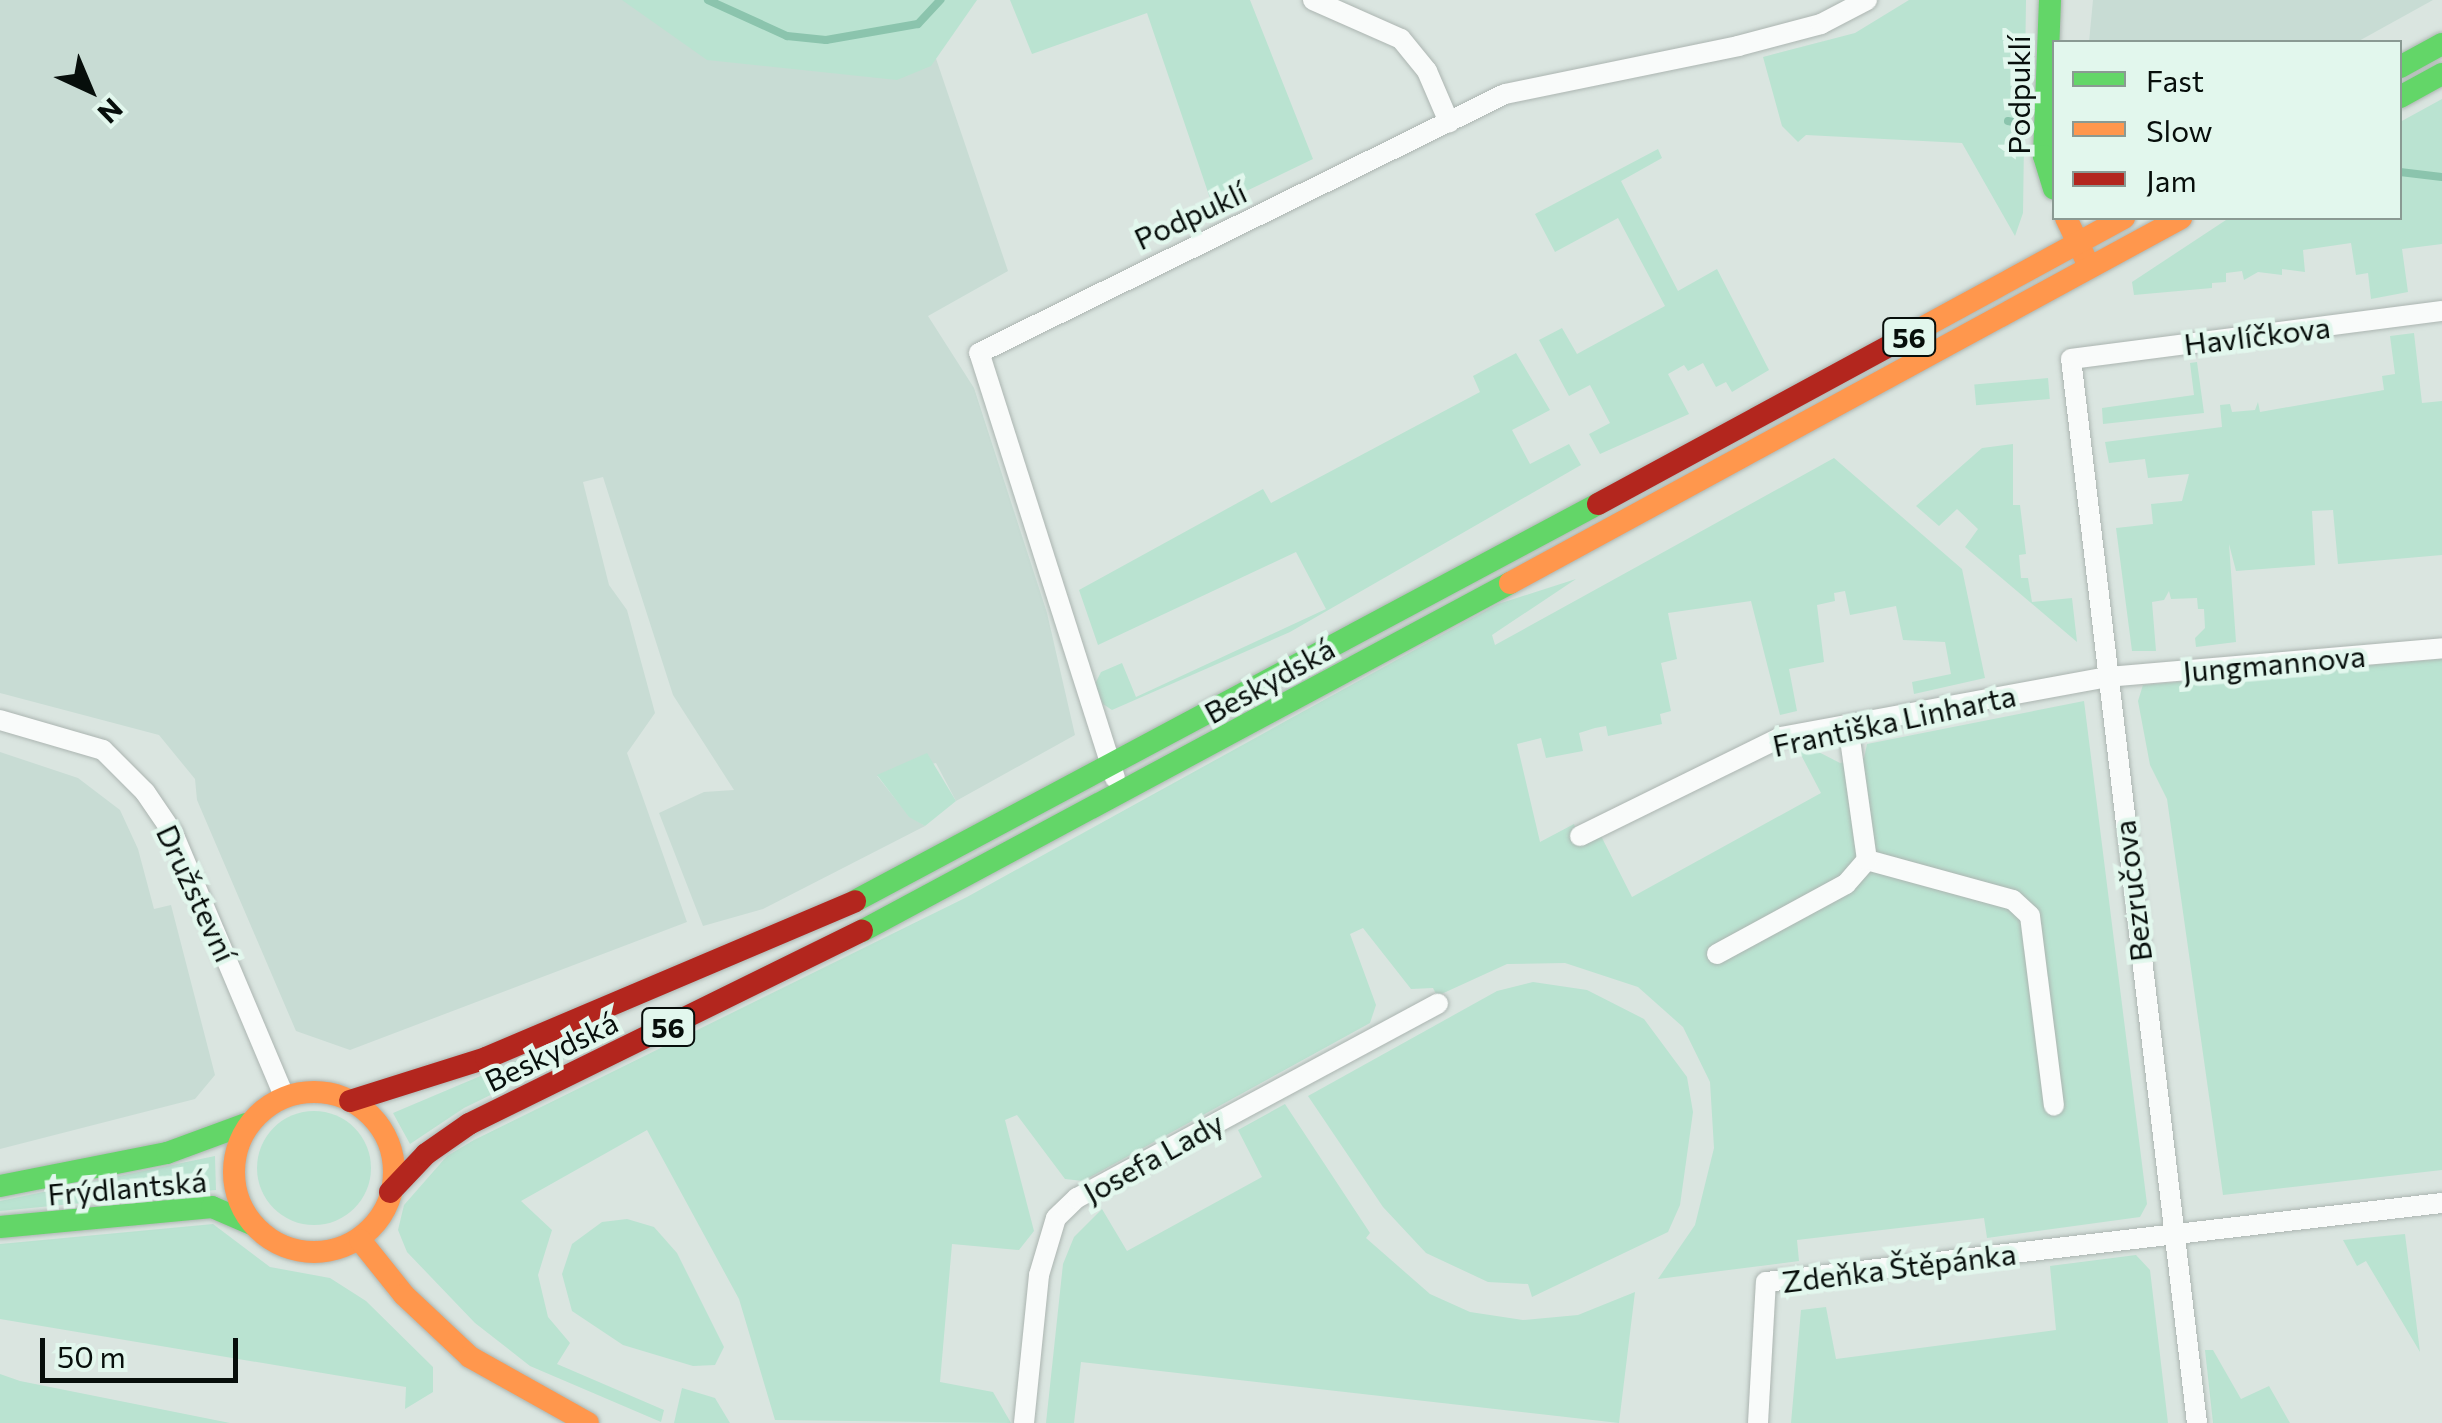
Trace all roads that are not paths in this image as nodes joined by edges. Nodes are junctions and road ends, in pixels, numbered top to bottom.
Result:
1 (1314, 0) edge
2 (1867, 0) edge
3 (2050, 0) edge
4 (2442, 44) edge
5 (2402, 66) edge
6 (2442, 74) edge
7 (2402, 96) edge
8 (1449, 122) junction
9 (2052, 182) edge
10 (2067, 220) edge
11 (2120, 220) edge
12 (2176, 220) edge
13 (2078, 244) junction
14 (2089, 266) junction
15 (2442, 311) edge
16 (2071, 359) joint
17 (2442, 648) edge
18 (2107, 678) junction
19 (0, 720) edge
20 (1848, 725) junction
21 (1112, 771) junction
22 (1124, 794) junction
23 (1580, 836) dead end
24 (1868, 860) junction
25 (1717, 954) dead end
26 (1438, 1004) dead end
27 (284, 1096) junction
28 (350, 1101) junction
29 (2054, 1106) dead end
30 (246, 1124) junction
31 (0, 1186) edge
32 (390, 1192) junction
33 (2442, 1204) edge
34 (254, 1225) junction
35 (0, 1228) edge
36 (2173, 1235) junction
37 (360, 1240) junction
38 (588, 1423) edge
39 (1024, 1423) edge
40 (1758, 1423) edge
41 (2197, 1423) edge

1 - 8 street
2 - 8 street, Podpuklí
3 - 9 main road, Podpuklí
4 - 5 main road
6 - 7 main road
8 - 21 street, Podpuklí
10 - 13 main road
11 - 13 main road, Beskydská / 56
12 - 14 main road, Beskydská / 56
13 - 14 main road
13 - 21 main road, Beskydská / 56
14 - 22 main road, Beskydská / 56
15 - 16 street, Havlíčkova
16 - 18 street, Bezručova
17 - 18 street, Jungmannova
18 - 20 street, Františka Linharta
18 - 36 street, Bezručova
19 - 27 street, Družstevní
20 - 23 street, Františka Linharta
20 - 24 street
21 - 22 street, Podpuklí
21 - 28 main road, Beskydská / 56
22 - 32 main road, Beskydská / 56
24 - 25 street
24 - 29 street
26 - 39 street, Josefa Lady
27 - 28 main road, 56
27 - 30 main road
28 - 32 main road
30 - 31 main road, Frýdlantská
30 - 34 main road
32 - 37 main road, 56
33 - 36 street
34 - 35 main road, Frýdlantská
34 - 37 main road
36 - 40 street, Zdeňka Štěpánka
36 - 41 street, Bezručova
37 - 38 main road

